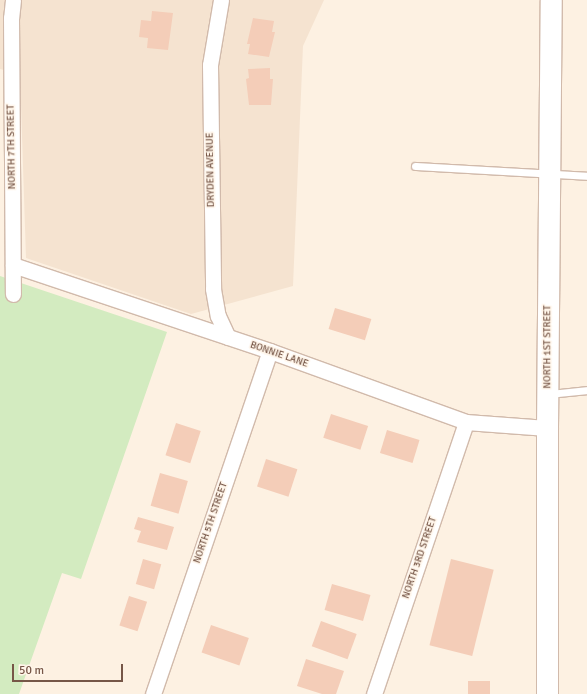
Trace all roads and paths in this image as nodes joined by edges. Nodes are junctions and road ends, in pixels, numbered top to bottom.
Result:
1 (13, 0) edge
2 (221, 0) edge
3 (551, 0) edge
4 (416, 166) dead end
5 (549, 175) junction
6 (587, 176) edge
7 (14, 264) junction
8 (13, 294) dead end
9 (228, 337) junction
10 (270, 351) junction
11 (587, 390) edge
12 (548, 395) junction
13 (466, 422) junction
14 (547, 428) junction
15 (153, 694) edge
16 (374, 694) edge
17 (547, 694) edge

1 - 7 street, NORTH 7TH STREET
2 - 9 street, DRYDEN AVENUE
3 - 5 main road, NORTH 1ST STREET
4 - 5 lane
5 - 6 lane
5 - 12 main road, NORTH 1ST STREET
7 - 8 street, NORTH 7TH STREET
7 - 9 street, BONNIE LANE
9 - 10 street, BONNIE LANE
10 - 13 street, BONNIE LANE
10 - 15 street, NORTH 5TH STREET
11 - 12 lane
12 - 14 main road, NORTH 1ST STREET
13 - 14 street, BONNIE LANE
13 - 16 street, NORTH 3RD STREET
14 - 17 main road, NORTH 1ST STREET

